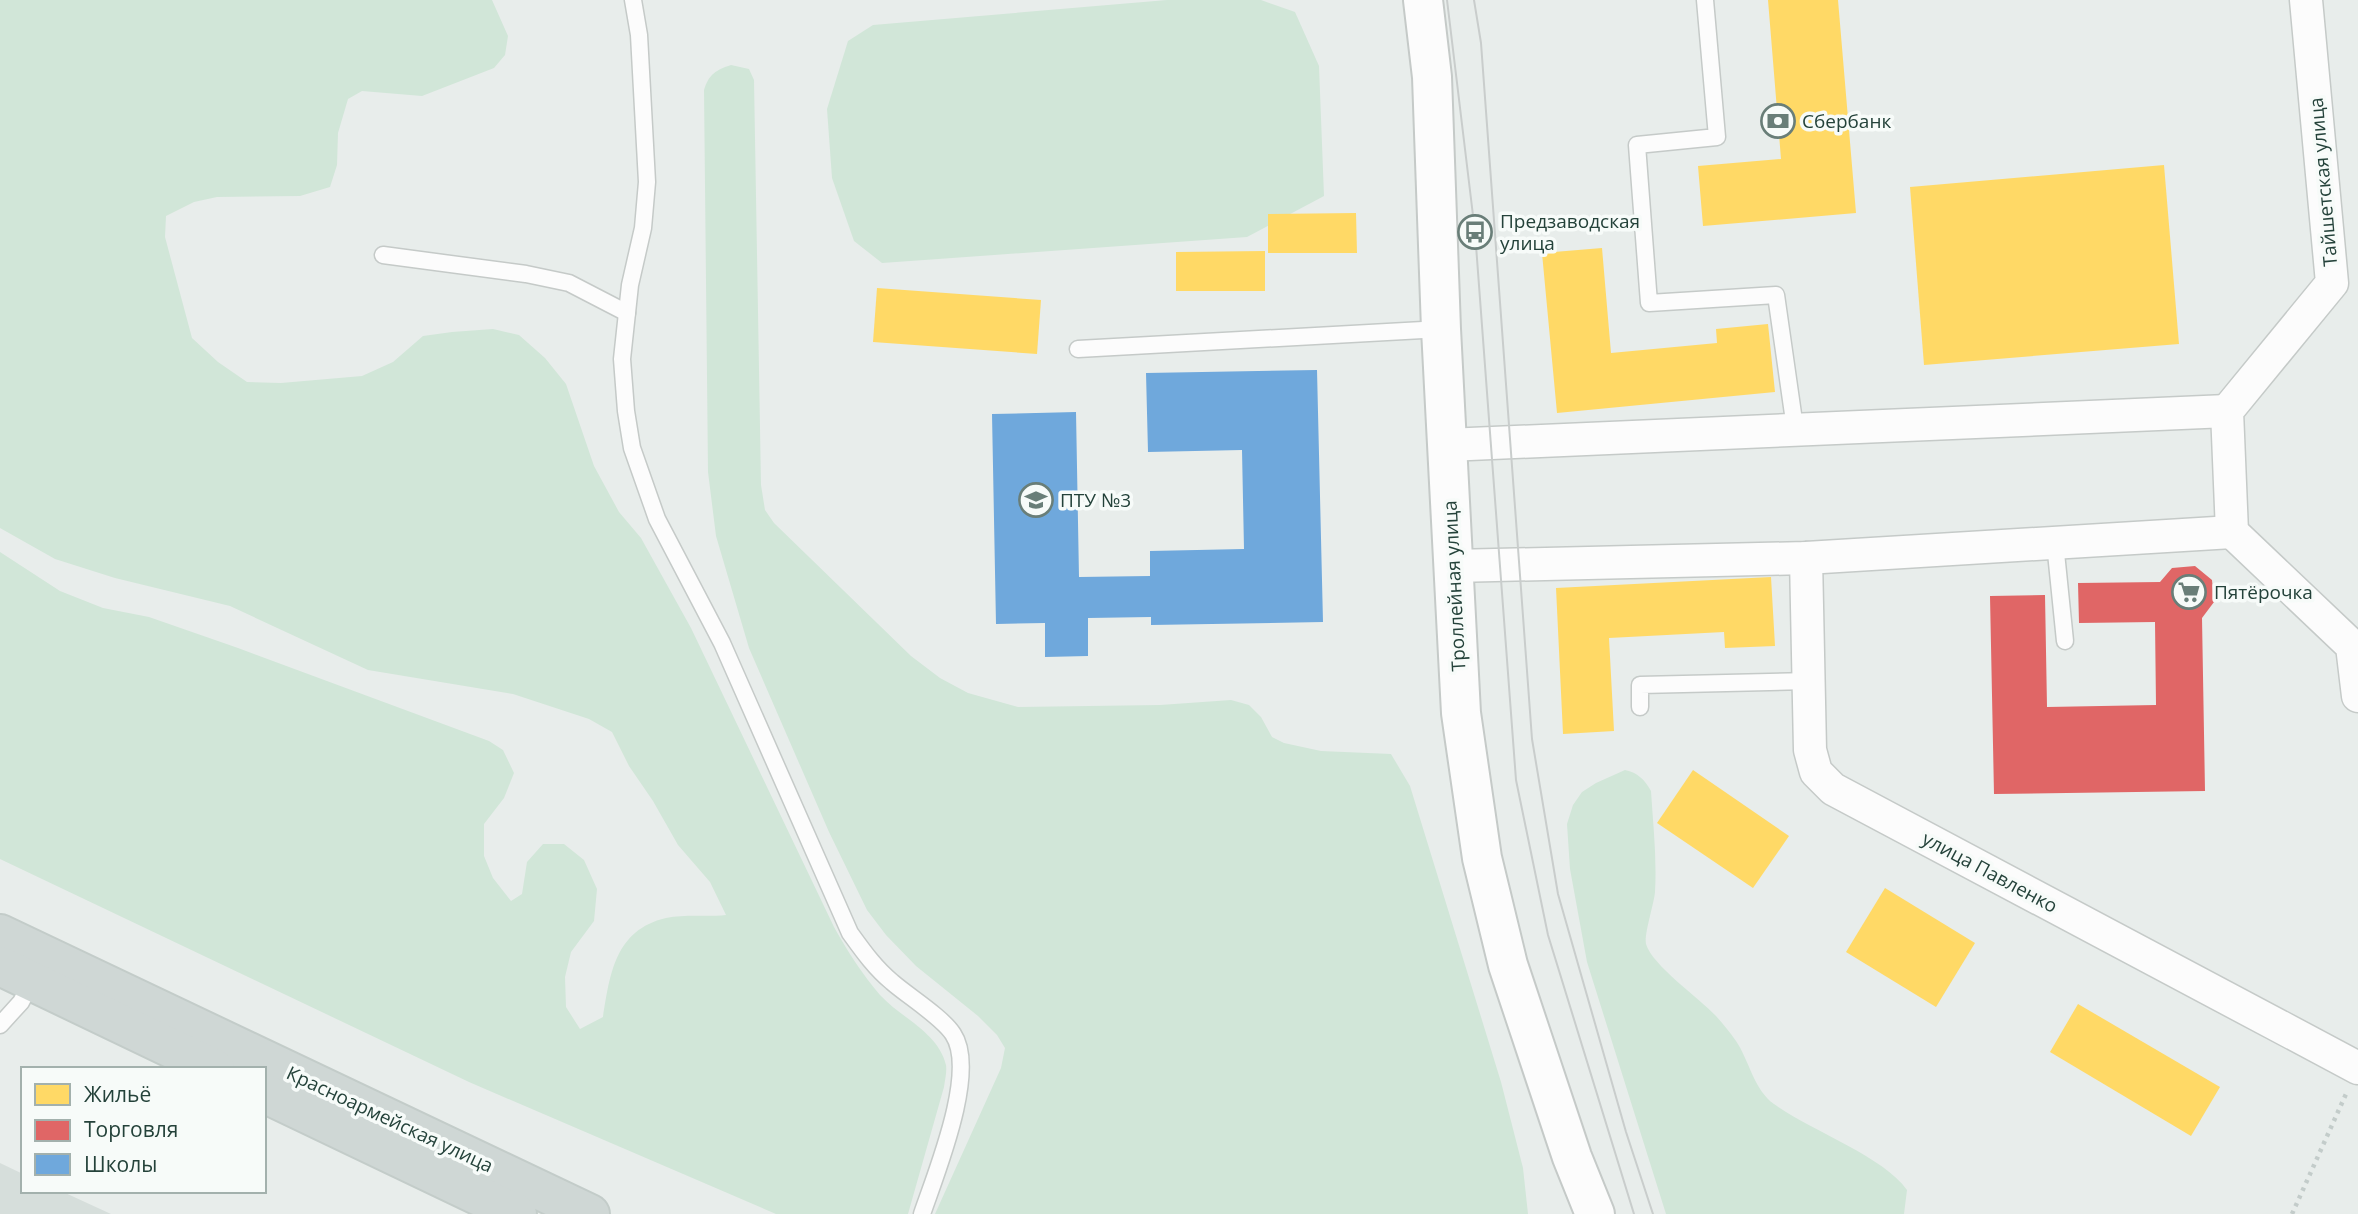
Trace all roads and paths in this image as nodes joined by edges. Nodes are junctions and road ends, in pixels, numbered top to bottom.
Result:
1 (633, 0) edge
2 (1423, 0) edge
3 (1705, 0) edge
4 (2306, 0) edge
5 (383, 255) dead end
6 (2345, 280) edge
7 (627, 313) junction
8 (1441, 329) junction
9 (1078, 349) dead end
10 (2227, 411) junction
11 (1795, 428) junction
12 (1447, 445) junction
13 (2232, 533) junction
14 (2055, 543) junction
15 (1806, 558) junction
16 (1453, 566) junction
17 (2066, 642) dead end
18 (2355, 647) edge
19 (1809, 681) junction
20 (2358, 696) edge
21 (1640, 707) dead end
22 (0, 933) edge
23 (25, 967) edge
24 (0, 1025) edge
25 (211, 1067) edge
26 (254, 1067) edge
27 (2358, 1068) edge
28 (266, 1072) edge
29 (266, 1094) edge
30 (1572, 1157) junction
31 (517, 1214) edge
32 (590, 1214) edge
33 (922, 1214) edge
34 (1567, 1214) edge
35 (1595, 1214) edge
36 (2292, 1214) edge

1 - 7 lane
2 - 8 street, Троллейная улица
3 - 11 lane
4 - 6 street, Тайшетская улица
5 - 7 lane
6 - 10 street, Тайшетская улица
7 - 33 lane
8 - 9 lane
8 - 12 street, Троллейная улица
10 - 11 street
10 - 13 street
11 - 12 street
12 - 16 street, Троллейная улица
13 - 14 street
13 - 18 street
14 - 15 street
14 - 17 lane
15 - 16 street
15 - 19 street, улица Павленко
16 - 30 street, Троллейная улица
18 - 20 street
19 - 21 lane
19 - 27 street, улица Павленко
22 - 23 main road, Красноармейская улица
23 - 24 lane
23 - 25 main road, Красноармейская улица
23 - 26 main road, Красноармейская улица
27 - 36 path
28 - 32 main road, Красноармейская улица
29 - 31 main road, Красноармейская улица
30 - 34 street
30 - 35 street, Троллейная улица

